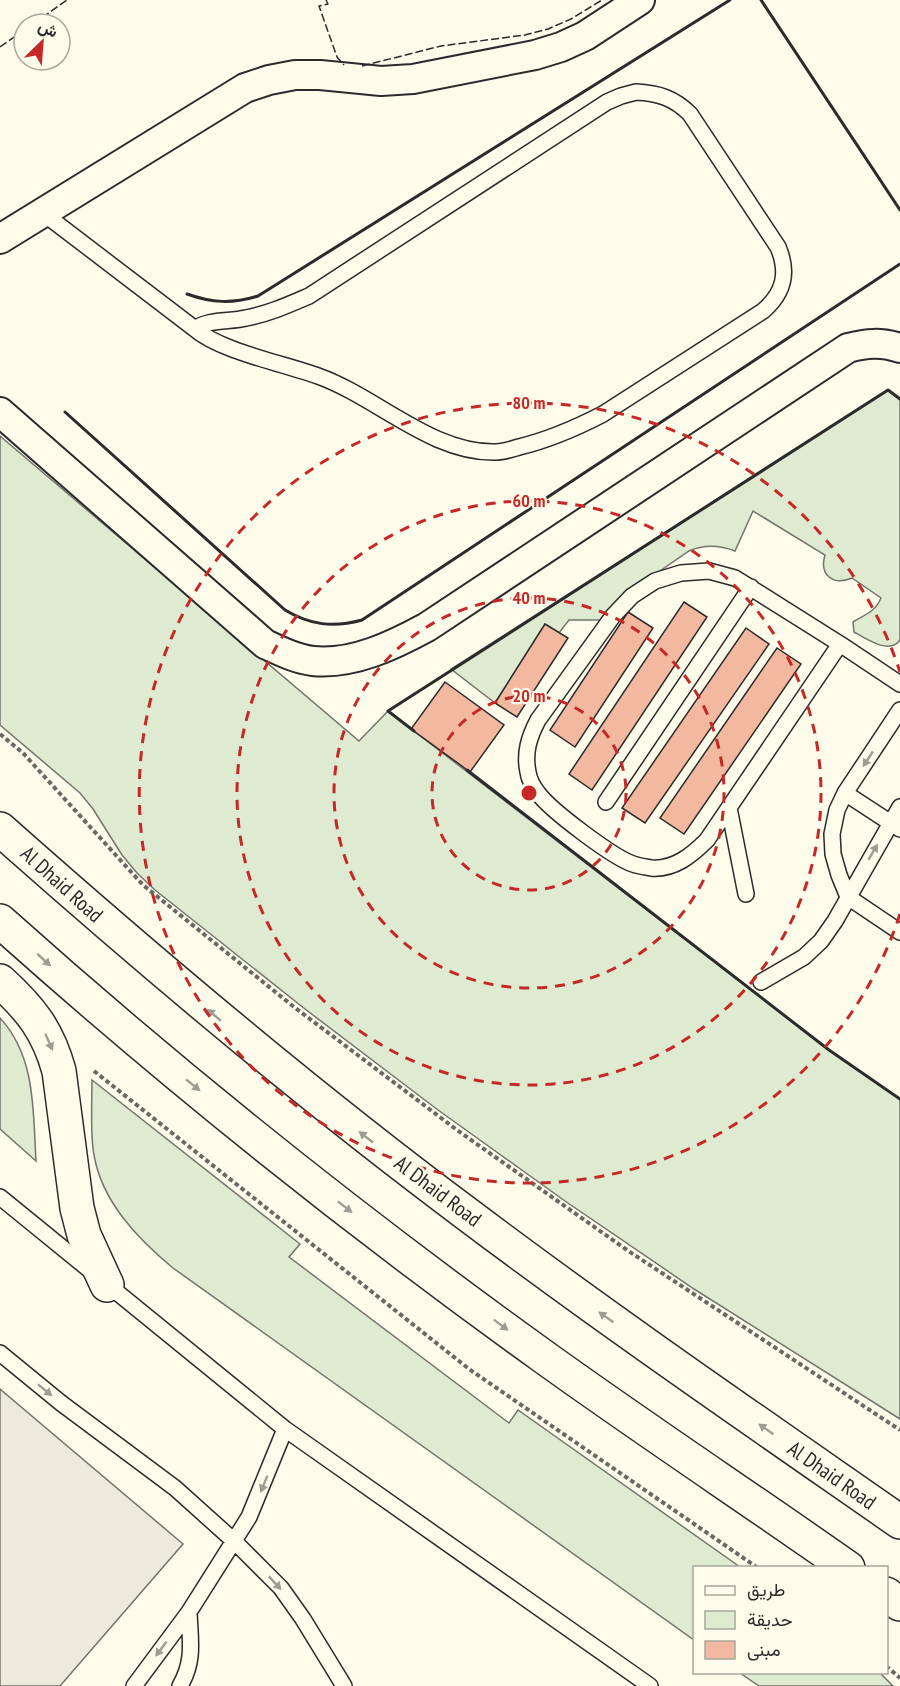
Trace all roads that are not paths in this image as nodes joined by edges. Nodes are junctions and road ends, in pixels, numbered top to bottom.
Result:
1 (640, 0) edge
2 (43, 213) junction
3 (0, 239) edge
4 (195, 329) junction
5 (900, 348) edge
6 (0, 412) edge
7 (751, 587) junction
8 (840, 644) junction
9 (900, 684) edge
10 (900, 710) edge
11 (845, 793) junction
12 (606, 802) dead end
13 (900, 807) edge
14 (729, 808) junction
15 (895, 826) edge
16 (0, 829) edge
17 (746, 894) dead end
18 (848, 897) junction
19 (0, 921) edge
20 (900, 932) edge
21 (0, 981) edge
22 (761, 982) dead end
23 (0, 1197) edge
24 (107, 1285) junction
25 (0, 1353) edge
26 (285, 1430) junction
27 (900, 1522) edge
28 (234, 1541) junction
29 (845, 1566) edge
30 (189, 1612) junction
31 (134, 1686) edge
32 (180, 1686) edge
33 (344, 1686) edge
34 (650, 1686) edge

1 - 2 street
2 - 3 street
2 - 4 lane
4 - 4 lane
5 - 6 street
7 - 8 lane
7 - 12 lane
7 - 14 lane
8 - 9 lane
8 - 14 lane
10 -> 11 lane
11 - 15 lane
11 - 18 lane
13 - 15 lane
14 - 17 lane
18 -> 15 lane
27 -> 16 highway, Al Dhaid Road
18 - 20 lane
18 - 22 lane
19 -> 29 highway
21 -> 24 highway
23 - 24 lane
24 - 26 lane
25 -> 28 lane
26 -> 28 lane
26 - 34 lane
28 - 30 lane
28 -> 33 lane
30 -> 31 lane
30 - 32 lane

